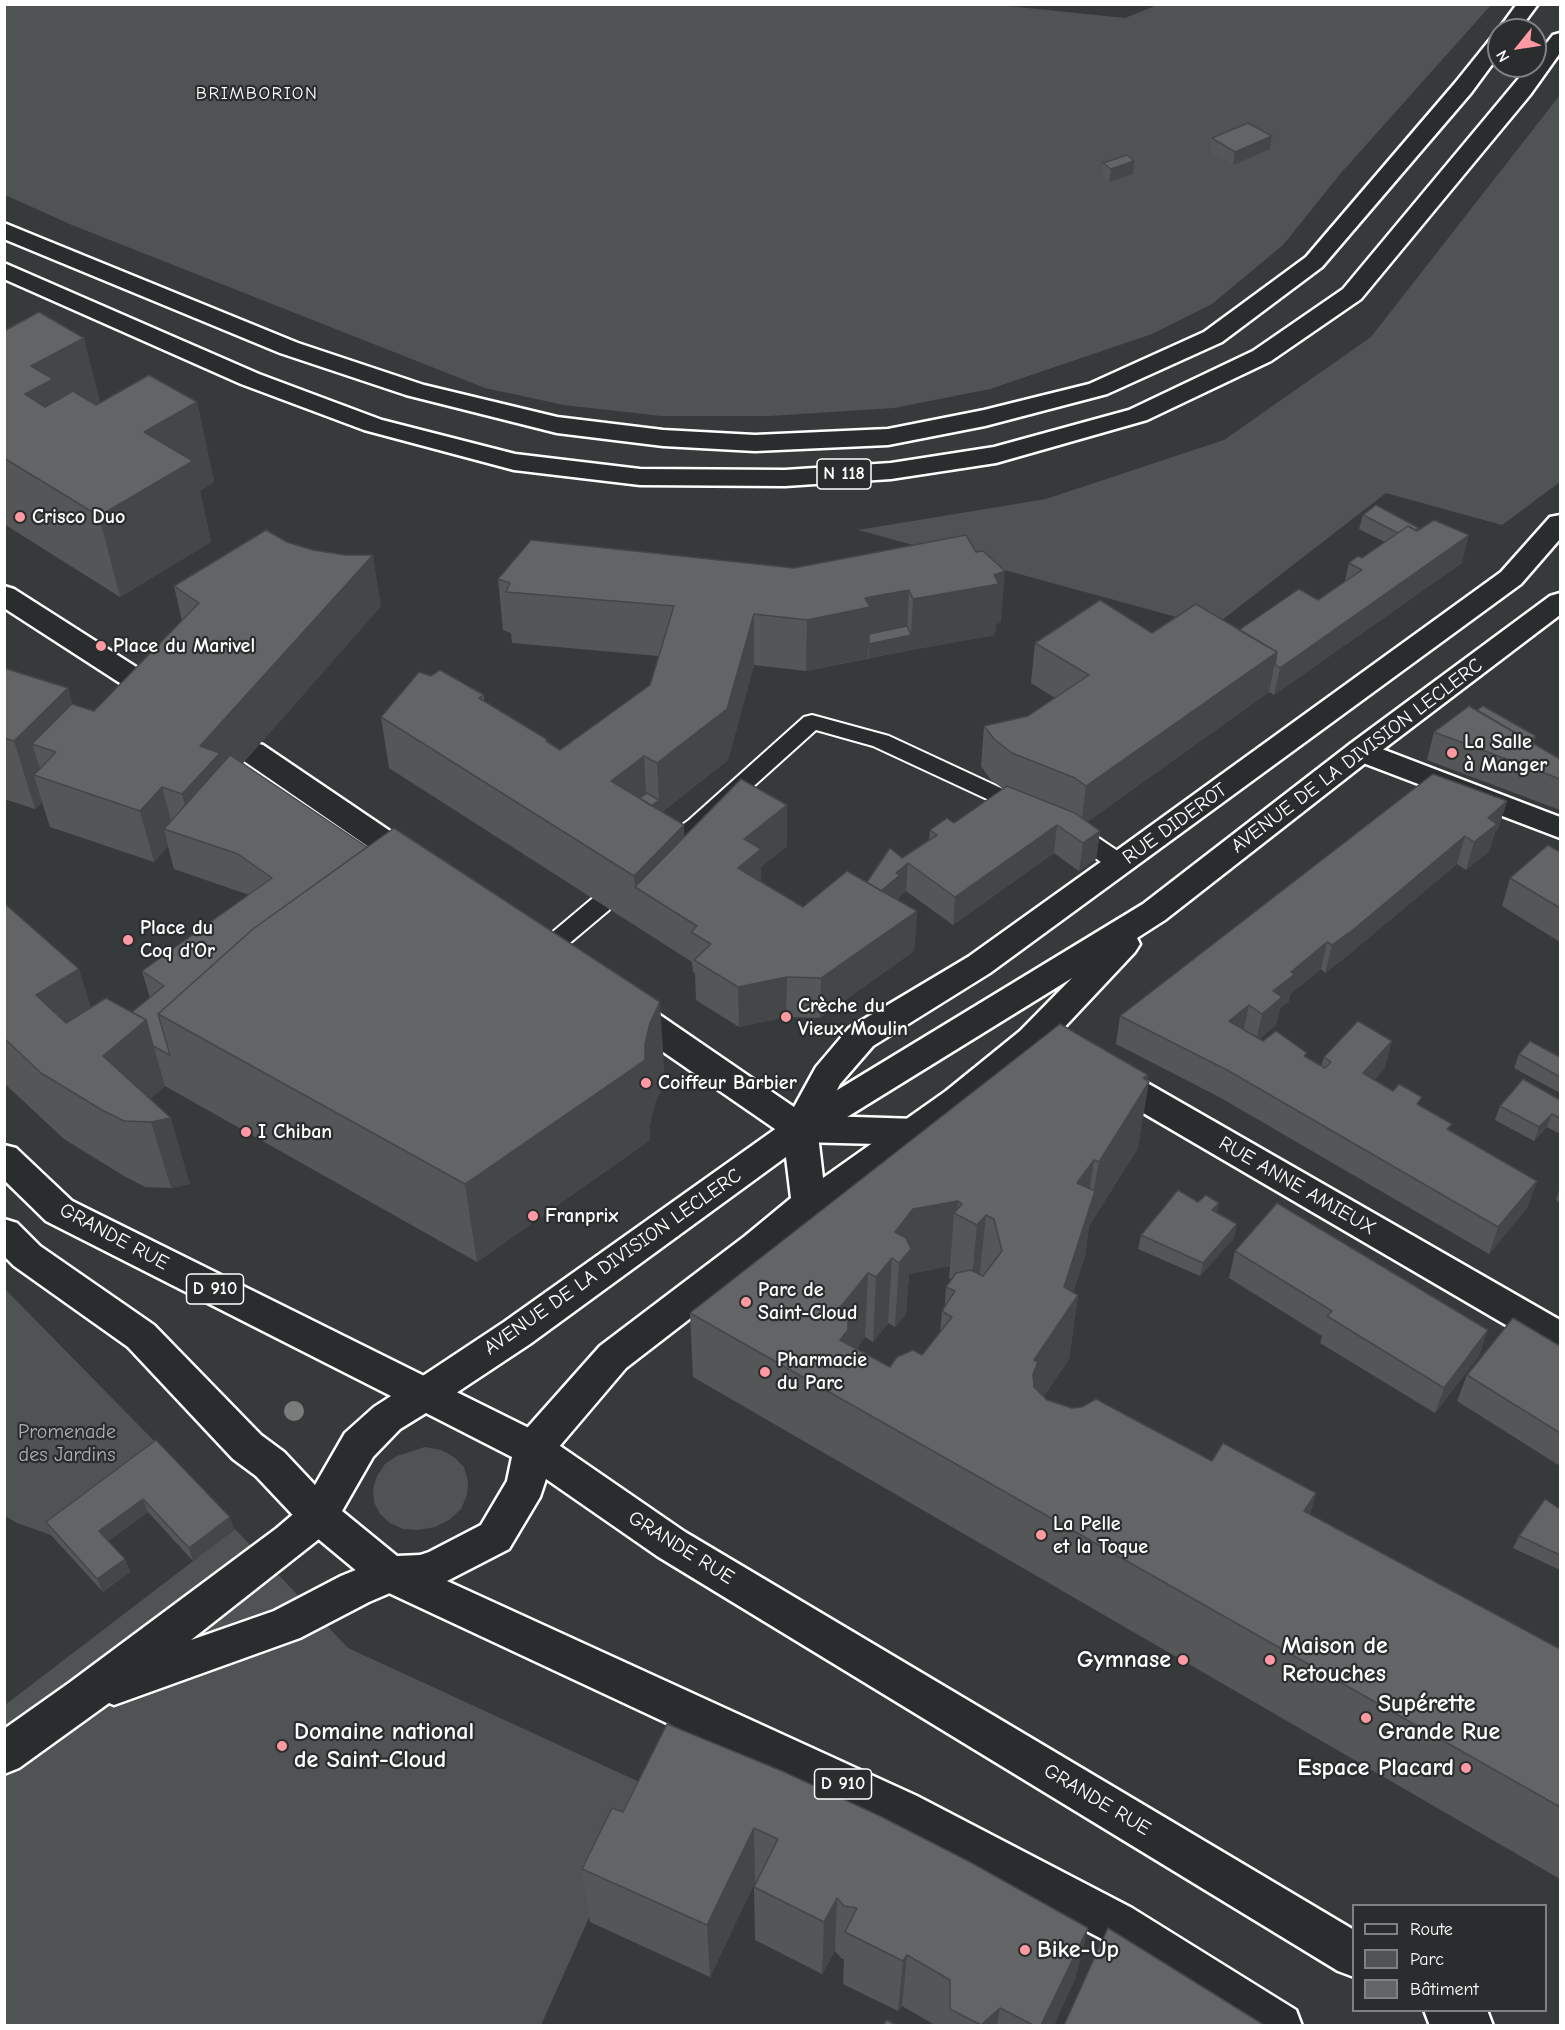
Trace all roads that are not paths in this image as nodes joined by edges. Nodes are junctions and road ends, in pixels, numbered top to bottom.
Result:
1 (1528, 4) edge
2 (1517, 18) edge
3 (1560, 39) edge
4 (1487, 56) edge
5 (4, 230) edge
6 (4, 270) edge
7 (1560, 523) edge
8 (4, 595) edge
9 (1560, 602) edge
10 (168, 700) edge
11 (1361, 751) junction
12 (252, 752) dead end
13 (1560, 828) edge
14 (654, 857) edge
15 (1120, 864) junction
16 (435, 878) edge
17 (601, 904) dead end
18 (1154, 912) junction
19 (534, 945) joint
20 (572, 972) edge
21 (600, 991) edge
22 (1032, 1040) junction
23 (800, 1129) junction
24 (917, 1132) junction
25 (4, 1158) edge
26 (809, 1203) junction
27 (4, 1233) edge
28 (1560, 1338) edge
29 (425, 1394) junction
30 (533, 1449) junction
31 (319, 1516) junction
32 (390, 1574) junction
33 (84, 1697) junction
34 (4, 1754) edge
35 (1352, 1954) edge
36 (1449, 2012) edge
37 (1280, 2025) edge
38 (1470, 2025) edge

1 - 2 main road
3 - 6 main road, N 118
4 - 5 main road, N 118
7 - 15 main road, RUE DIDEROT
8 - 10 main road
9 - 11 main road, AVENUE DE LA DIVISION LECLERC
11 - 13 main road
11 - 18 main road, AVENUE DE LA DIVISION LECLERC
12 - 16 main road
14 - 15 lane
15 - 23 main road, RUE DIDEROT
17 - 19 lane
18 - 22 main road, AVENUE DE LA DIVISION LECLERC
18 - 23 main road, AVENUE DE LA DIVISION LECLERC
19 - 20 main road
21 - 23 main road
22 - 24 main road, AVENUE DE LA DIVISION LECLERC
22 - 28 main road, RUE ANNE AMIEUX
23 - 24 main road
23 - 26 main road
23 - 29 main road, AVENUE DE LA DIVISION LECLERC
24 - 26 main road, AVENUE DE LA DIVISION LECLERC
25 - 29 main road, GRANDE RUE / D 910
26 - 30 main road, AVENUE DE LA DIVISION LECLERC
27 - 31 main road, D 910
29 - 30 main road, GRANDE RUE / D 910
29 - 31 main road
30 - 32 main road
30 - 35 main road, GRANDE RUE / D 910
31 - 32 main road, D 910
31 - 33 main road
32 - 33 main road
32 - 37 main road, D 910
33 - 34 main road
36 - 38 main road

